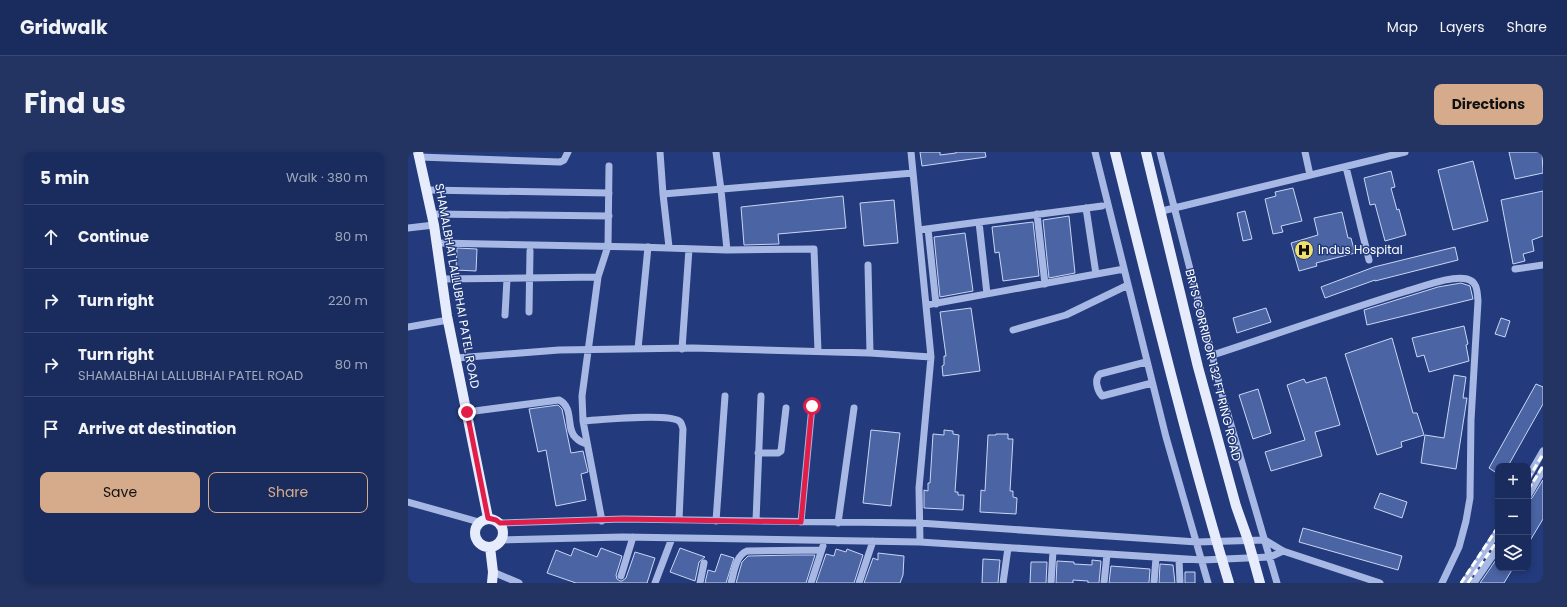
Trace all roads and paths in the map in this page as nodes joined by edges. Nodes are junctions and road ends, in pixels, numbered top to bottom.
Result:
1 (568, 152) edge
2 (660, 152) edge
3 (716, 152) edge
4 (911, 152) edge
5 (1095, 152) edge
6 (1115, 152) edge
7 (1146, 152) edge
8 (1160, 152) edge
9 (1305, 152) edge
10 (1372, 152) edge
11 (1405, 152) edge
12 (419, 155) edge
13 (1373, 160) junction
14 (609, 166) dead end
15 (1346, 166) junction
16 (913, 173) junction
17 (1310, 175) junction
18 (426, 190) junction
19 (722, 190) junction
20 (609, 193) junction
21 (662, 194) junction
22 (1102, 206) dead end
23 (1086, 208) junction
24 (1175, 208) junction
25 (1162, 211) junction
26 (432, 214) junction
27 (1037, 214) junction
28 (609, 216) junction
29 (979, 222) junction
30 (434, 225) junction
31 (408, 228) edge
32 (928, 229) junction
33 (919, 230) junction
34 (437, 243) junction
35 (608, 246) junction
36 (648, 247) junction
37 (669, 248) junction
38 (689, 249) junction
39 (727, 250) junction
40 (530, 251) dead end
41 (1369, 260) dead end
42 (868, 265) dead end
43 (1543, 265) edge
44 (1124, 269) junction
45 (1515, 269) dead end
46 (1096, 274) junction
47 (598, 277) junction
48 (442, 279) junction
49 (507, 279) junction
50 (529, 279) junction
51 (1045, 284) junction
52 (1128, 285) junction
53 (987, 294) junction
54 (936, 304) junction
55 (926, 305) junction
56 (529, 312) dead end
57 (506, 315) dead end
58 (448, 320) junction
59 (408, 327) edge
60 (1013, 330) dead end
61 (638, 349) junction
62 (682, 349) junction
63 (588, 350) junction
64 (818, 352) junction
65 (870, 353) junction
66 (1212, 355) junction
67 (931, 357) junction
68 (456, 358) junction
69 (1146, 362) junction
70 (1152, 383) junction
71 (724, 396) dead end
72 (761, 396) dead end
73 (812, 406) dead end
74 (786, 408) dead end
75 (854, 408) dead end
76 (467, 412) junction
77 (583, 421) junction
78 (587, 444) junction
79 (1543, 451) edge
80 (758, 453) junction
81 (1543, 470) edge
82 (1531, 472) edge
83 (1531, 491) edge
84 (408, 502) edge
85 (484, 520) junction
86 (679, 520) junction
87 (602, 521) junction
88 (716, 521) junction
89 (756, 521) junction
90 (801, 522) junction
91 (500, 523) junction
92 (838, 523) junction
93 (920, 523) junction
94 (1495, 535) edge
95 (633, 537) junction
96 (672, 538) junction
97 (501, 540) junction
98 (825, 540) junction
99 (1248, 540) junction
100 (1265, 540) junction
101 (872, 541) junction
102 (920, 542) junction
103 (1197, 542) junction
104 (1216, 542) junction
105 (490, 547) junction
106 (1008, 548) junction
107 (822, 550) junction
108 (1053, 550) junction
109 (1283, 551) junction
110 (1495, 552) edge
111 (1107, 554) junction
112 (1156, 558) junction
113 (1270, 558) junction
114 (1179, 559) junction
115 (1253, 559) junction
116 (1202, 560) junction
117 (1222, 560) junction
118 (704, 562) dead end
119 (493, 572) junction
120 (621, 576) dead end
121 (492, 583) edge
122 (519, 583) edge
123 (655, 583) edge
124 (700, 583) edge
125 (731, 583) edge
126 (811, 583) edge
127 (859, 583) edge
128 (1003, 583) edge
129 (1051, 583) edge
130 (1104, 583) edge
131 (1154, 583) edge
132 (1180, 583) edge
133 (1208, 583) edge
134 (1229, 583) edge
135 (1260, 583) edge
136 (1277, 583) edge
137 (1380, 583) edge
138 (1442, 583) edge
139 (1464, 583) edge
140 (1474, 583) edge

1 - 12 street
2 - 21 street
3 - 19 street
4 - 16 street
5 - 44 street
6 - 104 main road
7 - 25 main road, BRTS CORRIDOR 132 FT RING ROAD
8 - 24 street
9 - 17 street
10 - 13 street
11 - 13 street
12 - 18 main road, SHAMALBHAI LALLUBHAI PATEL ROAD
13 - 15 street
14 - 20 street
15 - 17 street
15 - 41 street
16 - 19 street
16 - 33 street
17 - 24 street
18 - 20 street
18 - 26 main road, SHAMALBHAI LALLUBHAI PATEL ROAD
19 - 21 street
19 - 39 street
20 - 28 street
21 - 37 street
22 - 23 street
23 - 27 street
23 - 46 street
24 - 25 street
24 - 66 street
25 - 99 main road, BRTS CORRIDOR 132 FT RING ROAD
26 - 28 street
26 - 30 main road, SHAMALBHAI LALLUBHAI PATEL ROAD
27 - 29 street
27 - 51 street
28 - 35 street
29 - 32 street
29 - 53 street
30 - 31 street
30 - 34 main road, SHAMALBHAI LALLUBHAI PATEL ROAD
32 - 33 street
32 - 54 street
33 - 55 street
34 - 35 street
34 - 48 main road, SHAMALBHAI LALLUBHAI PATEL ROAD
35 - 36 street
35 - 47 street
36 - 37 street
36 - 61 street
37 - 38 street
38 - 39 street
38 - 62 street
39 - 64 street
40 - 50 street
42 - 65 street
43 - 45 street
44 - 46 street
44 - 52 street
46 - 51 street
47 - 50 street
47 - 63 street
48 - 49 street
48 - 58 main road, SHAMALBHAI LALLUBHAI PATEL ROAD
49 - 50 street
49 - 57 street
50 - 56 street
51 - 53 street
52 - 60 street
52 - 69 street
53 - 54 street
54 - 55 street
55 - 67 street
58 - 59 street
58 - 68 main road, SHAMALBHAI LALLUBHAI PATEL ROAD
61 - 62 street
61 - 63 street
62 - 64 street
63 - 68 street
63 - 77 street
64 - 65 street
65 - 67 street
66 - 100 street
66 - 138 street
67 - 93 street
68 - 76 main road, SHAMALBHAI LALLUBHAI PATEL ROAD
69 - 70 street
69 - 70 street
70 - 103 street
71 - 88 street
72 - 80 street
73 - 90 street
74 - 80 street
75 - 92 street
76 - 78 street
76 - 85 main road, SHAMALBHAI LALLUBHAI PATEL ROAD
77 - 78 street
77 - 86 street
78 - 87 street
79 - 82 street
80 - 89 street
81 - 83 street
84 - 85 street
85 - 91 main road
85 - 105 main road
86 - 87 street
86 - 88 street
87 - 91 street
88 - 89 street
89 - 90 street
90 - 92 street
91 - 97 main road
92 - 93 street
93 - 102 street
93 - 103 street
94 - 139 street
95 - 96 street
95 - 97 street
95 - 120 street
96 - 98 street
96 - 123 street
97 - 105 main road
98 - 101 street
98 - 107 street
99 - 100 street
99 - 104 street
99 - 115 main road, BRTS CORRIDOR 132 FT RING ROAD
100 - 109 street
100 - 113 street
101 - 102 street
101 - 127 street
102 - 106 street
103 - 104 street
103 - 116 street
104 - 117 main road
105 - 119 main road
106 - 108 street
106 - 128 street
107 - 125 street
107 - 126 street
108 - 111 street
108 - 129 street
109 - 113 street
109 - 137 street
110 - 140 street
111 - 112 street
111 - 130 street
112 - 114 street
112 - 131 street
113 - 115 street
113 - 136 street
114 - 116 street
114 - 132 street
115 - 117 street
115 - 135 main road, BRTS CORRIDOR 132 FT RING ROAD
116 - 117 street
116 - 133 street
117 - 134 main road
118 - 124 street
119 - 121 main road
119 - 122 street

